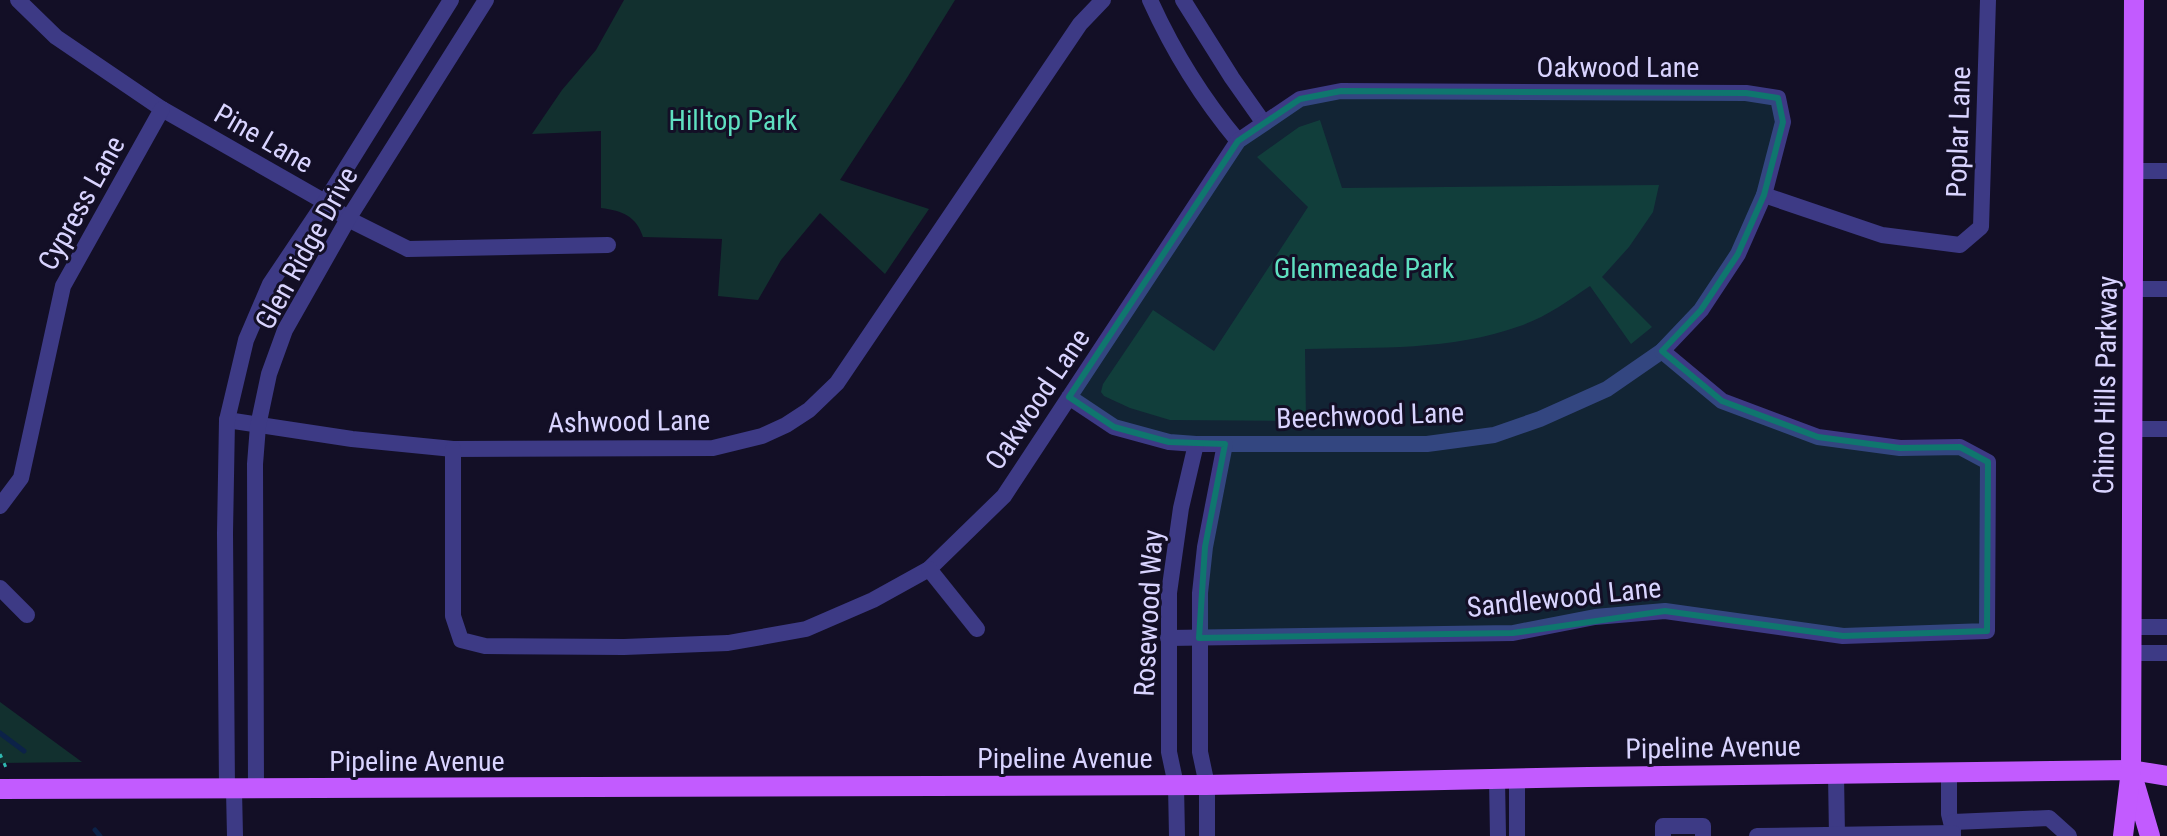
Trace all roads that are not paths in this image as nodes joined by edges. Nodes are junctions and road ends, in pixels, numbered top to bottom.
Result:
1 (18, 0) edge
2 (451, 0) edge
3 (486, 0) edge
4 (1103, 0) edge
5 (1150, 0) edge
6 (1183, 0) edge
7 (1988, 0) edge
8 (2134, 0) edge
9 (1778, 98) joint
10 (162, 109) junction
11 (1263, 122) junction
12 (1238, 141) junction
13 (2135, 171) junction
14 (2167, 171) edge
15 (1764, 195) junction
16 (325, 202) junction
17 (348, 219) junction
18 (608, 245) dead end
19 (2134, 289) junction
20 (2167, 289) edge
21 (1662, 351) junction
22 (1069, 397) junction
23 (227, 420) junction
24 (258, 426) junction
25 (2132, 429) junction
26 (2167, 429) edge
27 (1196, 444) junction
28 (1225, 444) junction
29 (453, 449) junction
30 (0, 506) edge
31 (929, 569) junction
32 (0, 588) edge
33 (27, 615) dead end
34 (2131, 627) junction
35 (2167, 627) edge
36 (977, 629) dead end
37 (1168, 638) junction
38 (1199, 638) junction
39 (2131, 653) junction
40 (2167, 653) edge
41 (2167, 762) edge
42 (2131, 770) junction
43 (1955, 773) junction
44 (1836, 774) junction
45 (2167, 776) edge
46 (1507, 779) junction
47 (1176, 785) junction
48 (1207, 785) junction
49 (0, 789) edge
50 (230, 790) junction
51 (256, 790) junction
52 (1990, 820) junction
53 (1953, 830) edge
54 (1837, 835) edge
55 (235, 836) edge
56 (1177, 836) edge
57 (1207, 836) edge
58 (1498, 836) edge
59 (1517, 836) edge
60 (1663, 836) edge
61 (1703, 836) edge
62 (1757, 836) edge
63 (1998, 836) edge
64 (2069, 836) edge
65 (2123, 836) edge
66 (2150, 836) edge

1 - 10 street, Pine Lane
2 - 16 street, Glen Ridge Drive
3 - 17 street, Glen Ridge Drive
4 - 29 street, Ashwood Lane
5 - 12 street
6 - 11 street
7 - 15 street, Poplar Lane
8 - 13 main road, Chino Hills Parkway
9 - 11 street, Oakwood Lane
9 - 15 street, Beechwood Lane
10 - 16 street, Pine Lane
10 - 30 street, Cypress Lane
11 - 12 street, Oakwood Lane
12 - 22 street, Oakwood Lane
13 - 14 street
13 - 19 main road, Chino Hills Parkway
15 - 21 street, Beechwood Lane
16 - 17 street, Pine Lane
16 - 23 street, Glen Ridge Drive
17 - 18 street, Pine Lane
17 - 24 street, Glen Ridge Drive
19 - 20 street
19 - 25 main road, Chino Hills Parkway
21 - 28 street, Beechwood Lane
21 - 38 street, Sandlewood Lane
22 - 27 street, Beechwood Lane
22 - 31 street, Oakwood Lane
23 - 24 street, Ashwood Lane
23 - 50 street, Glen Ridge Drive
24 - 29 street, Ashwood Lane
24 - 51 street, Glen Ridge Drive
25 - 26 street
25 - 34 main road, Chino Hills Parkway
27 - 28 street, Beechwood Lane
27 - 37 street, Rosewood Way
28 - 38 street, Rosewood Way
29 - 31 street, Oakwood Lane
31 - 36 street
32 - 33 street
34 - 35 street
34 - 39 main road, Chino Hills Parkway
37 - 38 street, Sandlewood Lane
37 - 47 street, Rosewood Way
38 - 48 street, Rosewood Way
39 - 40 street
39 - 42 main road, Chino Hills Parkway
41 - 42 main road, Pipeline Avenue
42 - 43 main road, Pipeline Avenue
42 - 45 main road, Pipeline Avenue
42 - 65 main road, Chino Hills Parkway
42 - 66 main road, Chino Hills Parkway
43 - 44 main road, Pipeline Avenue
43 - 53 street
44 - 46 main road, Pipeline Avenue
44 - 54 street
46 - 48 main road, Pipeline Avenue
46 - 58 street
46 - 59 street
47 - 48 main road, Pipeline Avenue
47 - 51 main road, Pipeline Avenue
47 - 56 street, Rosewood Way
48 - 57 street, Rosewood Way
49 - 50 main road, Pipeline Avenue
50 - 51 main road, Pipeline Avenue
50 - 55 street, Glen Ridge Drive
52 - 53 street
52 - 63 street
52 - 64 street
53 - 54 street
54 - 62 street
60 - 61 street

